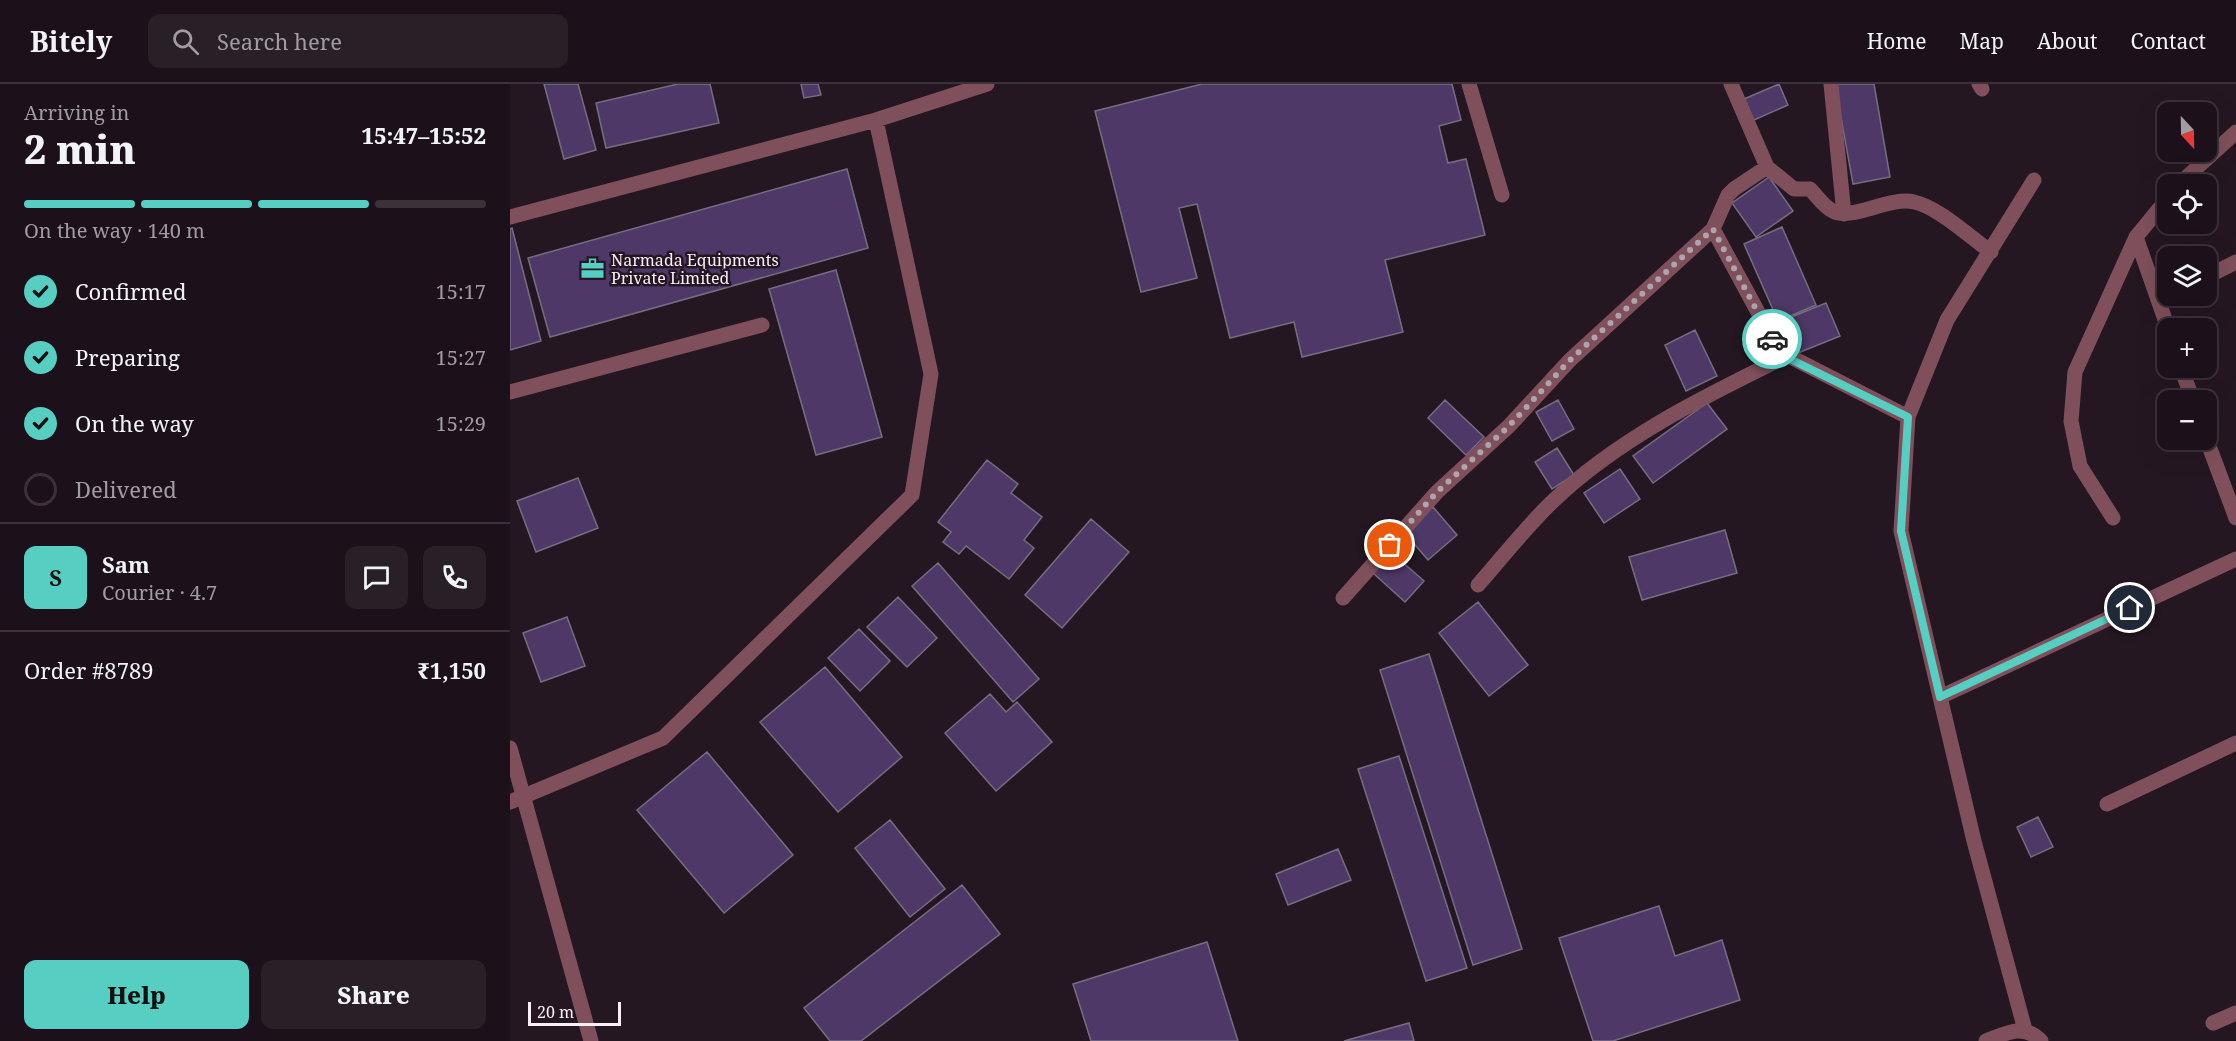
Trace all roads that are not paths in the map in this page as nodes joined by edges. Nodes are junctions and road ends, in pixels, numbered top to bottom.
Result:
1 (987, 84) edge
2 (1469, 84) edge
3 (1731, 84) edge
4 (1831, 84) edge
5 (876, 120) junction
6 (2236, 132) edge
7 (1767, 168) junction
8 (2189, 174) edge
9 (2034, 180) dead end
10 (1502, 195) dead end
11 (2157, 211) edge
12 (1844, 214) junction
13 (510, 217) edge
14 (1713, 229) junction
15 (2136, 237) junction
16 (1991, 252) junction
17 (2236, 262) edge
18 (2217, 272) edge
19 (2157, 284) edge
20 (762, 325) dead end
21 (1787, 356) junction
22 (510, 392) edge
23 (1908, 417) junction
24 (2210, 450) edge
25 (2113, 518) dead end
26 (2236, 518) edge
27 (2236, 559) edge
28 (1478, 585) dead end
29 (1343, 598) dead end
30 (1940, 697) junction
31 (2236, 743) edge
32 (510, 748) edge
33 (517, 800) edge
34 (2106, 804) dead end
35 (2236, 1012) edge
36 (2213, 1023) dead end
37 (2025, 1030) junction
38 (591, 1041) edge
39 (1986, 1041) edge
40 (2041, 1041) edge

1 - 5 street
2 - 10 street
3 - 7 street
4 - 12 street
5 - 13 street
5 - 33 street
6 - 8 street
7 - 12 street
7 - 14 street
9 - 16 street
11 - 15 street
12 - 16 street
14 - 21 street
14 - 29 street
15 - 19 street
15 - 25 street
16 - 23 street
17 - 18 street
20 - 22 street
21 - 23 street
21 - 28 street
23 - 30 street
24 - 26 street
27 - 30 street
30 - 37 street
31 - 34 street
32 - 33 street
33 - 38 street
35 - 36 street
37 - 39 street
37 - 40 street

